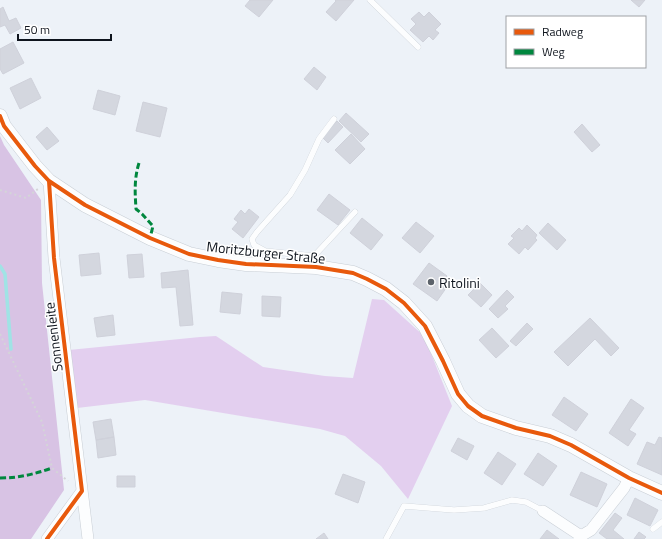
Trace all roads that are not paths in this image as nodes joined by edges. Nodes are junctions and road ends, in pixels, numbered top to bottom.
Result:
1 (370, 0) edge
2 (418, 47) dead end
3 (0, 116) edge
4 (334, 119) dead end
5 (49, 181) junction
6 (355, 212) dead end
7 (315, 262) junction
8 (629, 478) junction
9 (82, 491) junction
10 (662, 493) edge
11 (543, 511) joint
12 (662, 522) edge
13 (653, 530) dead end
14 (580, 538) edge
15 (47, 539) edge
16 (88, 539) edge
17 (386, 539) edge

1 - 2 lane
3 - 5 street, Moritzburger Straße
4 - 7 lane
5 - 7 street, Moritzburger Straße
5 - 9 street, Sonnenleite
6 - 7 lane
7 - 8 street, Moritzburger Straße
8 - 10 street, Moritzburger Straße
8 - 14 street
9 - 15 street
9 - 16 street, Sonnenleite
11 - 14 street
11 - 17 lane
12 - 13 lane

